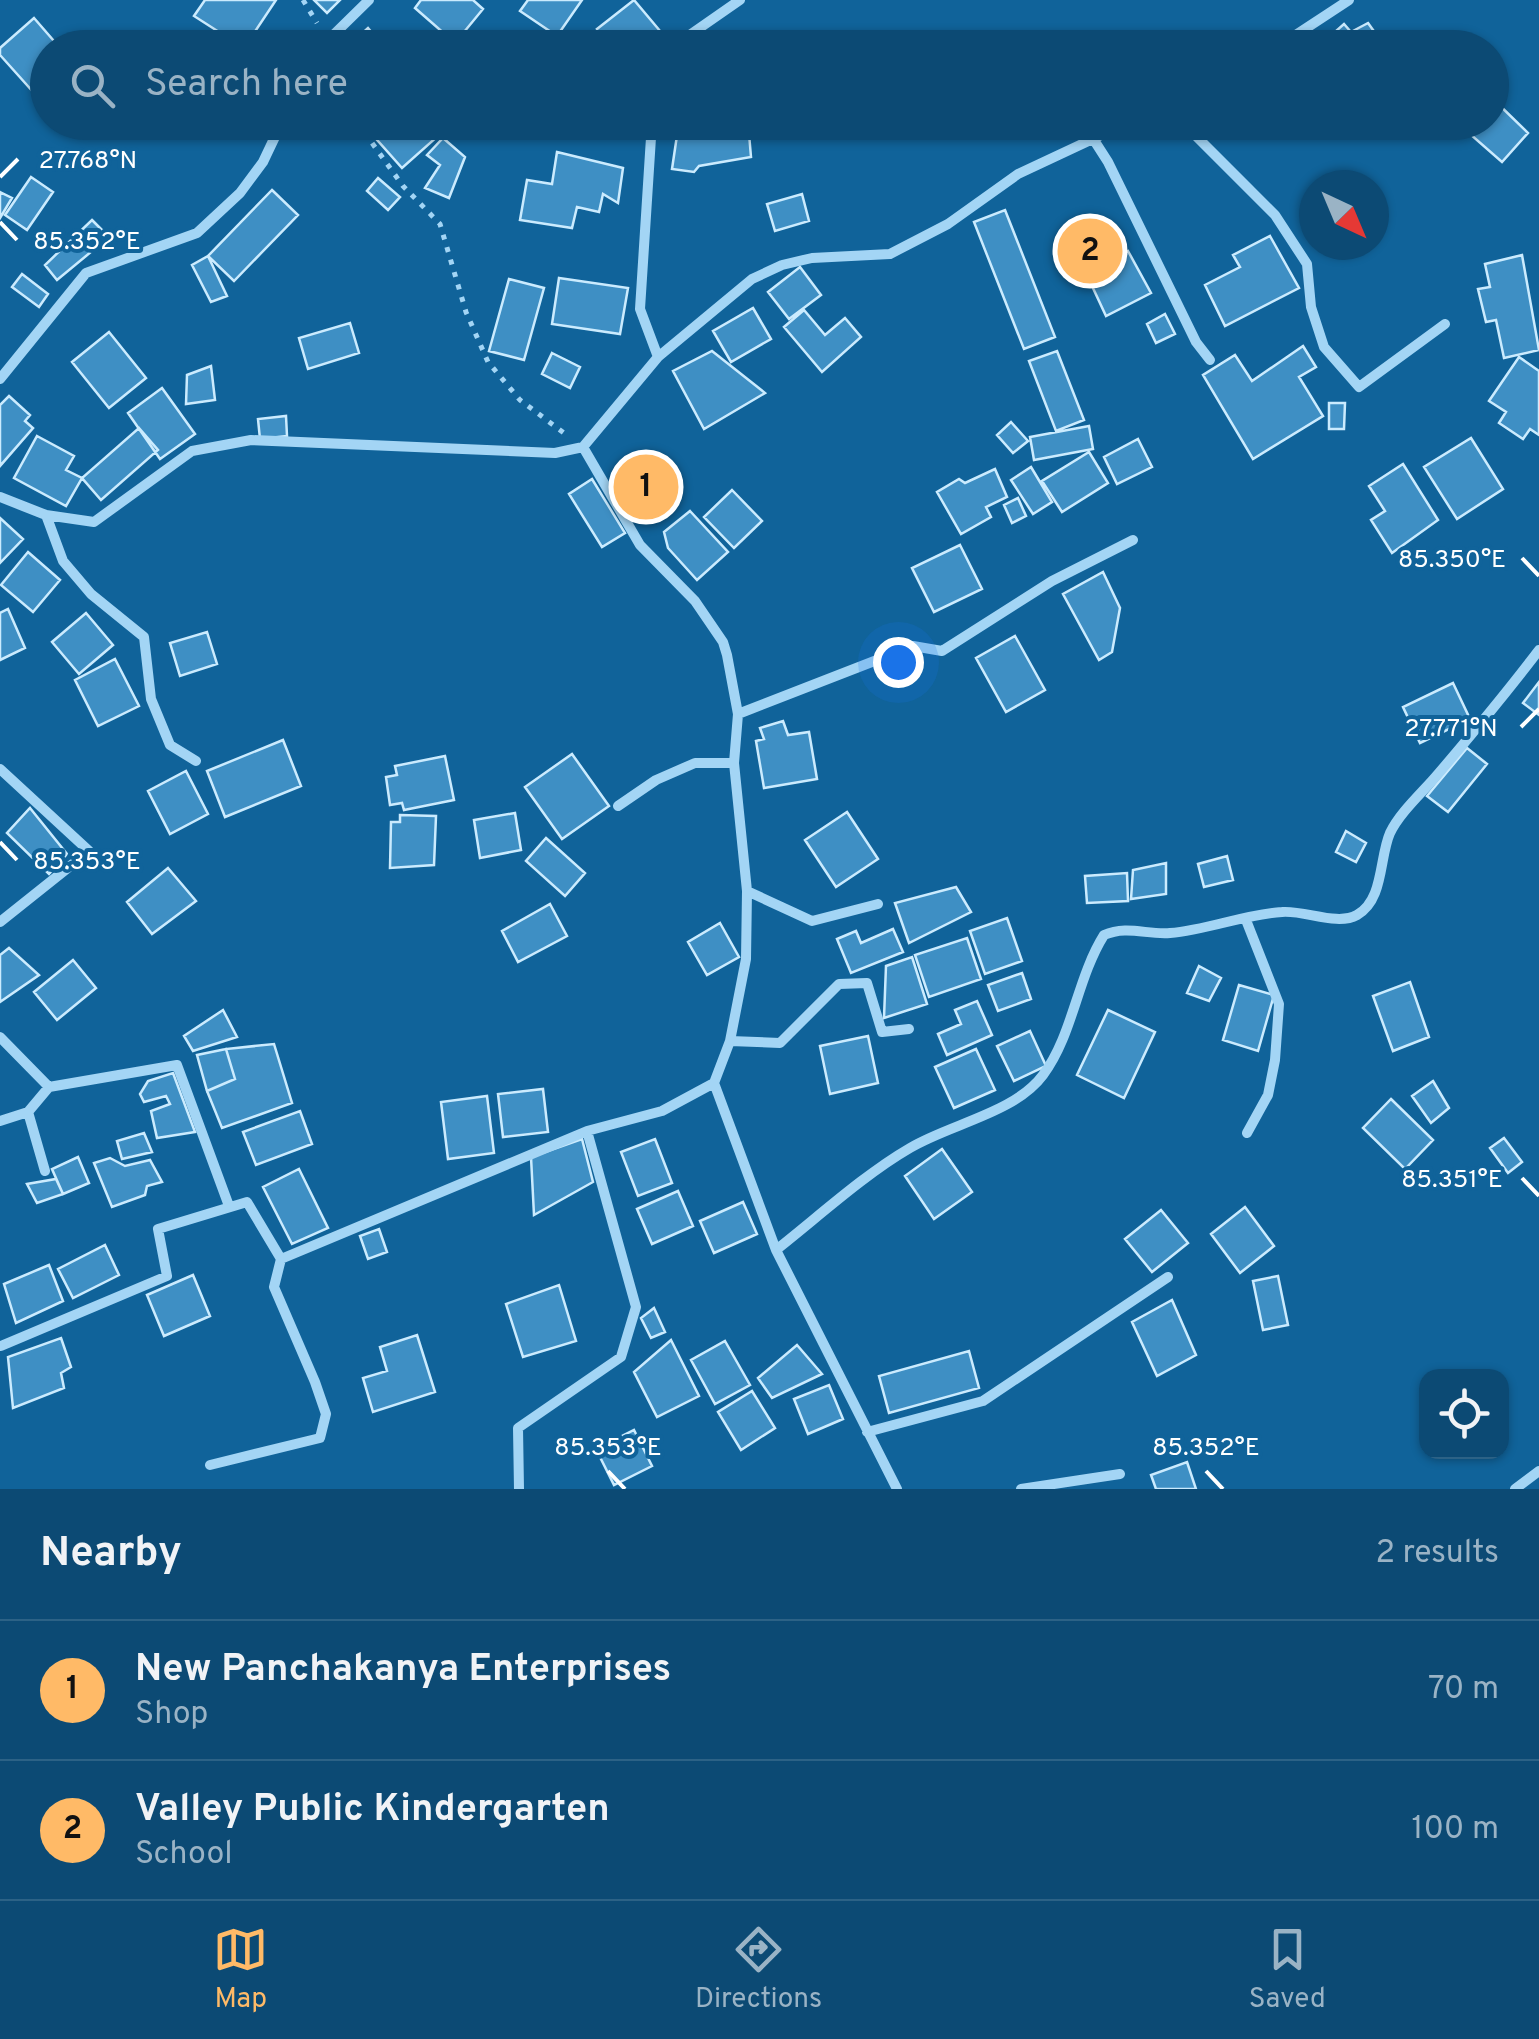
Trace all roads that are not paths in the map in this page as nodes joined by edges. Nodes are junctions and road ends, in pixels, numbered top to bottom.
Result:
1 (369, 0) edge
2 (740, 0) edge
3 (1349, 0) edge
4 (335, 30) edge
5 (697, 30) edge
6 (1303, 30) edge
7 (273, 140) edge
8 (651, 140) edge
9 (1086, 140) edge
10 (1094, 140) edge
11 (1199, 140) edge
12 (1445, 324) dead end
13 (658, 357) junction
14 (1210, 360) dead end
15 (0, 379) edge
16 (582, 446) junction
17 (0, 497) edge
18 (46, 514) junction
19 (1133, 540) dead end
20 (1539, 650) edge
21 (738, 714) junction
22 (196, 761) dead end
23 (734, 763) junction
24 (0, 769) edge
25 (618, 806) dead end
26 (747, 890) junction
27 (878, 904) dead end
28 (1246, 920) junction
29 (0, 922) edge
30 (910, 1029) dead end
31 (0, 1036) edge
32 (730, 1041) junction
33 (714, 1083) junction
34 (49, 1087) junction
35 (28, 1112) junction
36 (0, 1122) edge
37 (587, 1131) junction
38 (1247, 1133) dead end
39 (45, 1172) dead end
40 (229, 1206) junction
41 (776, 1250) junction
42 (281, 1259) junction
43 (1168, 1277) dead end
44 (0, 1346) edge
45 (867, 1432) junction
46 (210, 1465) dead end
47 (1539, 1471) edge
48 (1120, 1474) dead end
49 (520, 1489) edge
50 (896, 1489) edge
51 (1020, 1489) edge
52 (1514, 1489) edge

1 - 4 street
2 - 5 street
3 - 6 street
7 - 15 street
8 - 13 street
9 - 13 street
10 - 14 street
11 - 12 street
13 - 16 street
16 - 18 street
16 - 21 street
17 - 18 street
18 - 22 street
19 - 21 street
20 - 28 street
21 - 23 street
23 - 25 street
23 - 26 street
24 - 29 street
26 - 27 street
26 - 32 street
28 - 38 street
28 - 41 street
30 - 32 street
31 - 34 street
32 - 33 street
33 - 37 street
33 - 41 street
34 - 35 street
34 - 40 street
35 - 36 street
35 - 39 street
37 - 42 street
37 - 49 street
40 - 42 street
40 - 44 street
41 - 45 street
42 - 46 street
43 - 45 street
45 - 50 street
47 - 52 street
48 - 51 street

